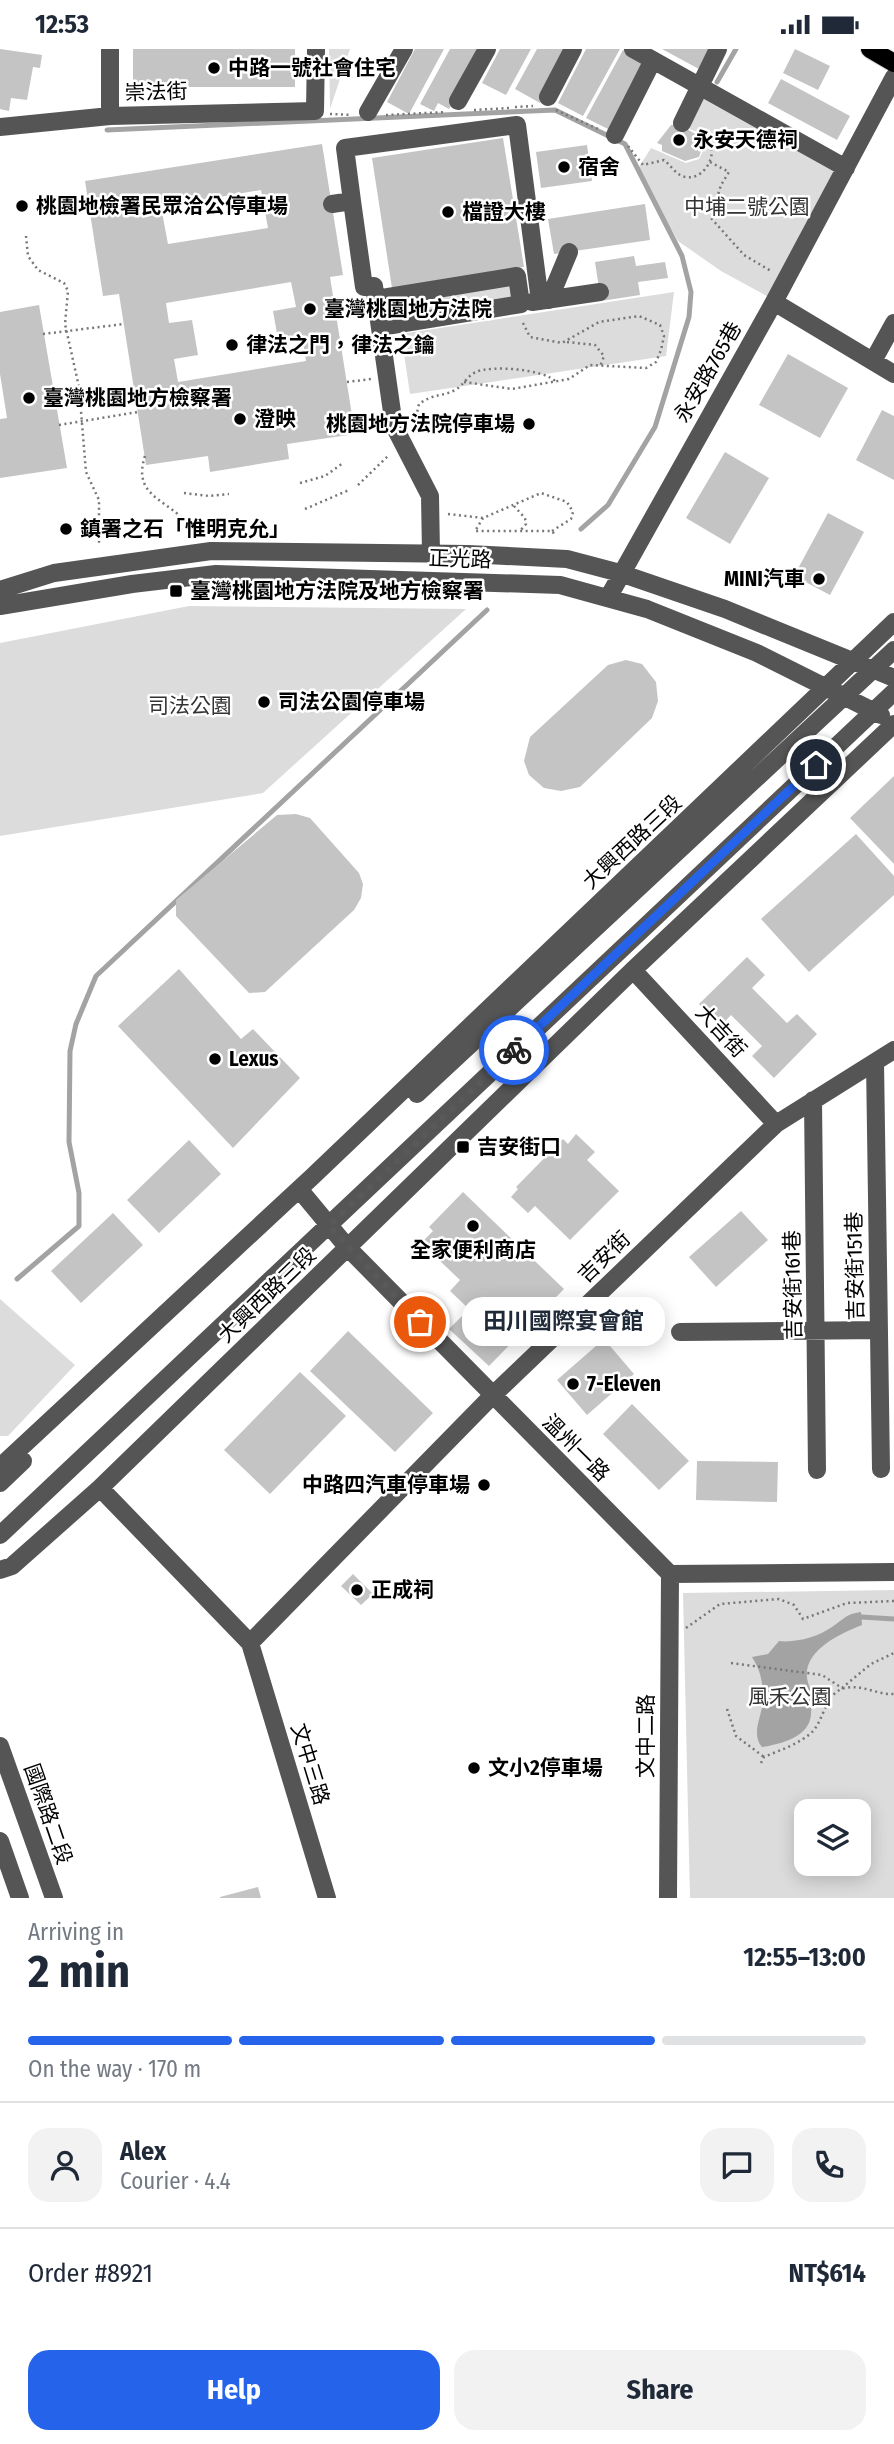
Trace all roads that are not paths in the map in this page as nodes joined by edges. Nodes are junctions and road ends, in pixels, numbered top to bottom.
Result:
1 (110, 49) edge
2 (316, 49) edge
3 (404, 49) edge
4 (487, 49) edge
5 (573, 49) edge
6 (632, 49) edge
7 (718, 49) edge
8 (870, 49) edge
9 (653, 60) junction
10 (894, 63) edge
11 (894, 77) edge
12 (700, 86) junction
13 (548, 97) dead end
14 (458, 100) dead end
15 (368, 112) dead end
16 (110, 117) junction
17 (682, 123) dead end
18 (0, 127) edge
19 (615, 135) dead end
20 (846, 168) junction
21 (352, 201) junction
22 (332, 204) dead end
23 (569, 252) dead end
24 (600, 292) dead end
25 (545, 300) junction
26 (774, 302) junction
27 (377, 303) junction
28 (521, 304) junction
29 (894, 323) edge
30 (380, 327) junction
31 (873, 361) junction
32 (894, 374) edge
33 (431, 553) junction
34 (117, 563) junction
35 (620, 573) junction
36 (121, 586) junction
37 (0, 590) edge
38 (608, 598) junction
39 (0, 605) edge
40 (894, 622) edge
41 (894, 650) edge
42 (853, 662) junction
43 (873, 670) junction
44 (894, 678) edge
45 (894, 692) edge
46 (835, 693) junction
47 (874, 712) junction
48 (894, 723) edge
49 (633, 970) junction
50 (894, 1050) edge
51 (875, 1062) junction
52 (813, 1100) junction
53 (776, 1123) junction
54 (302, 1194) junction
55 (329, 1226) junction
56 (348, 1248) junction
57 (816, 1329) junction
58 (879, 1330) junction
59 (680, 1332) dead end
60 (492, 1396) junction
61 (0, 1467) edge
62 (817, 1469) dead end
63 (881, 1469) dead end
64 (0, 1483) edge
65 (100, 1488) junction
66 (0, 1535) edge
67 (0, 1570) edge
68 (894, 1572) edge
69 (670, 1574) junction
70 (250, 1643) junction
71 (0, 1746) edge
72 (0, 1841) edge
73 (20, 1898) edge
74 (54, 1898) edge
75 (327, 1898) edge
76 (668, 1898) edge

1 - 16 street
2 - 16 street, 崇法街
3 - 15 street
4 - 14 street
5 - 13 street
6 - 9 street
7 - 12 street
8 - 10 main road
9 - 12 street
9 - 19 street
11 - 20 street, 永安路765巷
12 - 17 street
12 - 20 street
16 - 18 street, 崇法街
20 - 26 street, 永安路765巷
21 - 22 street
21 - 25 street
21 - 27 street
23 - 25 street
24 - 25 street
25 - 28 street
26 - 31 street
26 - 35 street, 永安路765巷
27 - 28 street
27 - 30 street
28 - 30 street
29 - 31 street
30 - 33 street
31 - 32 street
33 - 34 street, 正光路
33 - 35 street, 正光路
34 - 36 street
34 - 37 street, 正光路
35 - 38 street, 永安路765巷
35 - 42 street, 正光路
36 - 38 street, 正光路
36 - 39 street, 正光路
38 - 46 street, 正光路
40 - 42 street, 大興西路三段
41 - 43 street, 大興西路三段
42 - 43 street, 正光路
42 - 46 street, 大興西路三段
43 - 44 street, 正光路
43 - 46 street, 大興西路三段
45 - 47 street, 大興西路三段
46 - 47 street, 正光路
46 - 54 street, 大興西路三段
47 - 48 street, 正光路
47 - 55 street, 大興西路三段
48 - 49 street, 大興西路三段
49 - 53 street, 大吉街
49 - 56 street, 大興西路三段
50 - 51 street, 吉安街
51 - 52 street, 吉安街
51 - 58 street, 吉安街151巷
52 - 53 street, 吉安街
52 - 57 street, 吉安街161巷
53 - 60 street, 吉安街
54 - 55 street, 溫州一路
54 - 61 street, 大興西路三段
54 - 64 street, 大興西路三段
55 - 56 street, 溫州一路
55 - 66 street, 大興西路三段
56 - 60 street, 溫州一路
56 - 65 street, 大興西路三段
57 - 58 street
57 - 59 street
57 - 62 street, 吉安街161巷
58 - 63 street, 吉安街151巷
60 - 69 street, 溫州一路
60 - 70 street, 吉安街
65 - 67 street, 大興西路三段
65 - 70 street
68 - 69 street
69 - 76 street, 文中二路
70 - 75 street, 文中三路
71 - 74 street, 國際路二段
72 - 73 street

